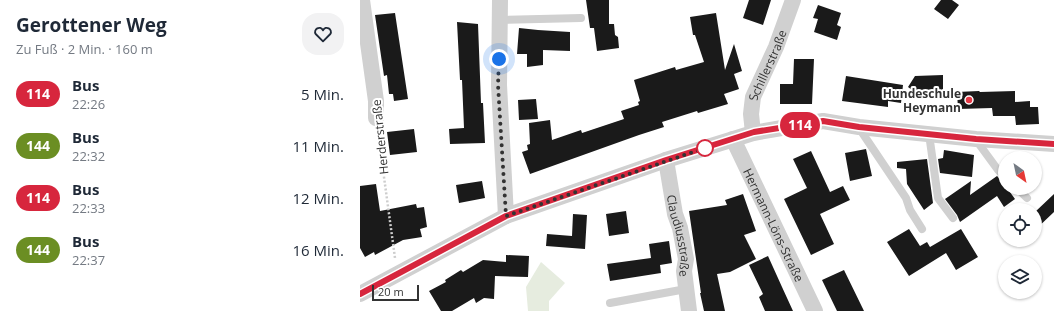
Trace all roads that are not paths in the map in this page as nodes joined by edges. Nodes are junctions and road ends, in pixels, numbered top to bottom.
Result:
1 (362, 0) edge
2 (500, 0) edge
3 (793, 0) edge
4 (581, 18) dead end
5 (499, 20) junction
6 (376, 118) road end
7 (859, 127) junction
8 (754, 132) junction
9 (929, 134) junction
10 (733, 139) junction
11 (976, 139) junction
12 (1054, 144) edge
13 (666, 160) junction
14 (998, 170) edge
15 (1024, 195) edge
16 (1027, 198) dead end
17 (506, 216) junction
18 (953, 218) dead end
19 (922, 229) dead end
20 (686, 289) junction
21 (360, 294) edge
22 (610, 302) dead end
23 (689, 311) edge
24 (814, 311) edge

1 - 6 street, Herderstraße
2 - 5 street
3 - 8 street, Schillerstraße
4 - 5 lane
5 - 17 street
7 - 8 street
7 - 9 street
7 - 19 lane
8 - 10 street
9 - 11 street
9 - 18 lane
10 - 13 street
10 - 24 street, Hermann-Löns-Straße
11 - 12 street
11 - 14 lane
13 - 17 street
13 - 20 street, Claudiusstraße
15 - 16 lane
17 - 21 street
20 - 22 lane
20 - 23 street, Claudiusstraße

